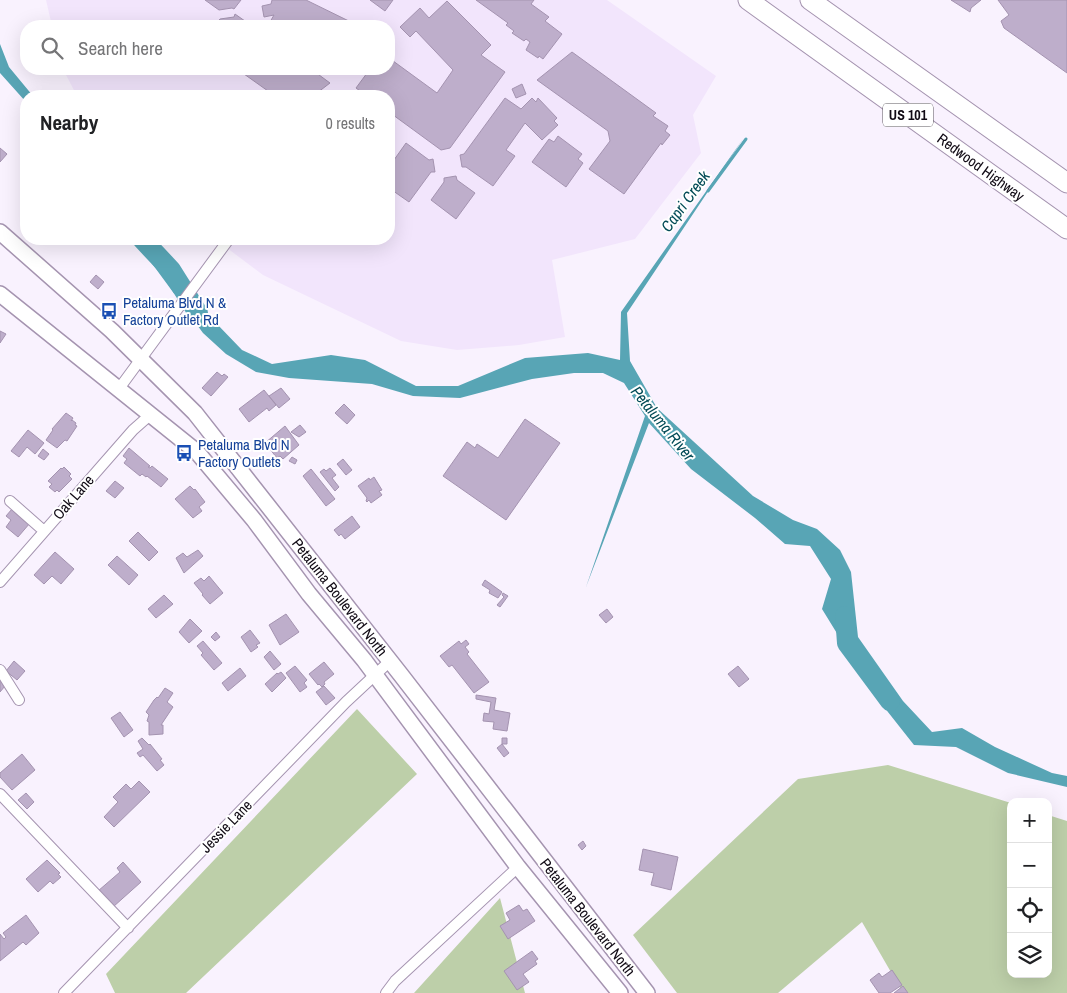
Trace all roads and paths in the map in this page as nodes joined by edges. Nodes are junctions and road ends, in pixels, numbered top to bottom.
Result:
1 (748, 0) edge
2 (810, 0) edge
3 (1067, 183) edge
4 (1067, 229) edge
5 (0, 232) edge
6 (226, 245) edge
7 (0, 294) edge
8 (142, 358) junction
9 (118, 390) junction
10 (150, 415) junction
11 (10, 501) dead end
12 (44, 531) junction
13 (0, 582) edge
14 (390, 661) junction
15 (0, 670) edge
16 (375, 675) junction
17 (19, 700) dead end
18 (0, 794) edge
19 (518, 867) junction
20 (128, 928) junction
21 (64, 993) edge
22 (386, 993) edge
23 (620, 993) edge
24 (647, 993) edge

1 - 4 highway, Redwood Highway / US 101
2 - 3 highway, US 101
5 - 8 main road, Petaluma Boulevard North
6 - 8 street
7 - 9 main road, Petaluma Boulevard North
8 - 9 street
8 - 14 main road, Petaluma Boulevard North
9 - 10 main road, Petaluma Boulevard North
10 - 12 street, Oak Lane
10 - 16 main road, Petaluma Boulevard North
11 - 12 street
12 - 13 street, Oak Lane
14 - 16 street, Jessie Lane
14 - 24 main road, Petaluma Boulevard North
15 - 17 street
16 - 19 main road, Petaluma Boulevard North
16 - 20 street, Jessie Lane
18 - 20 street
19 - 22 street
19 - 23 main road, Petaluma Boulevard North
20 - 21 street, Jessie Lane

